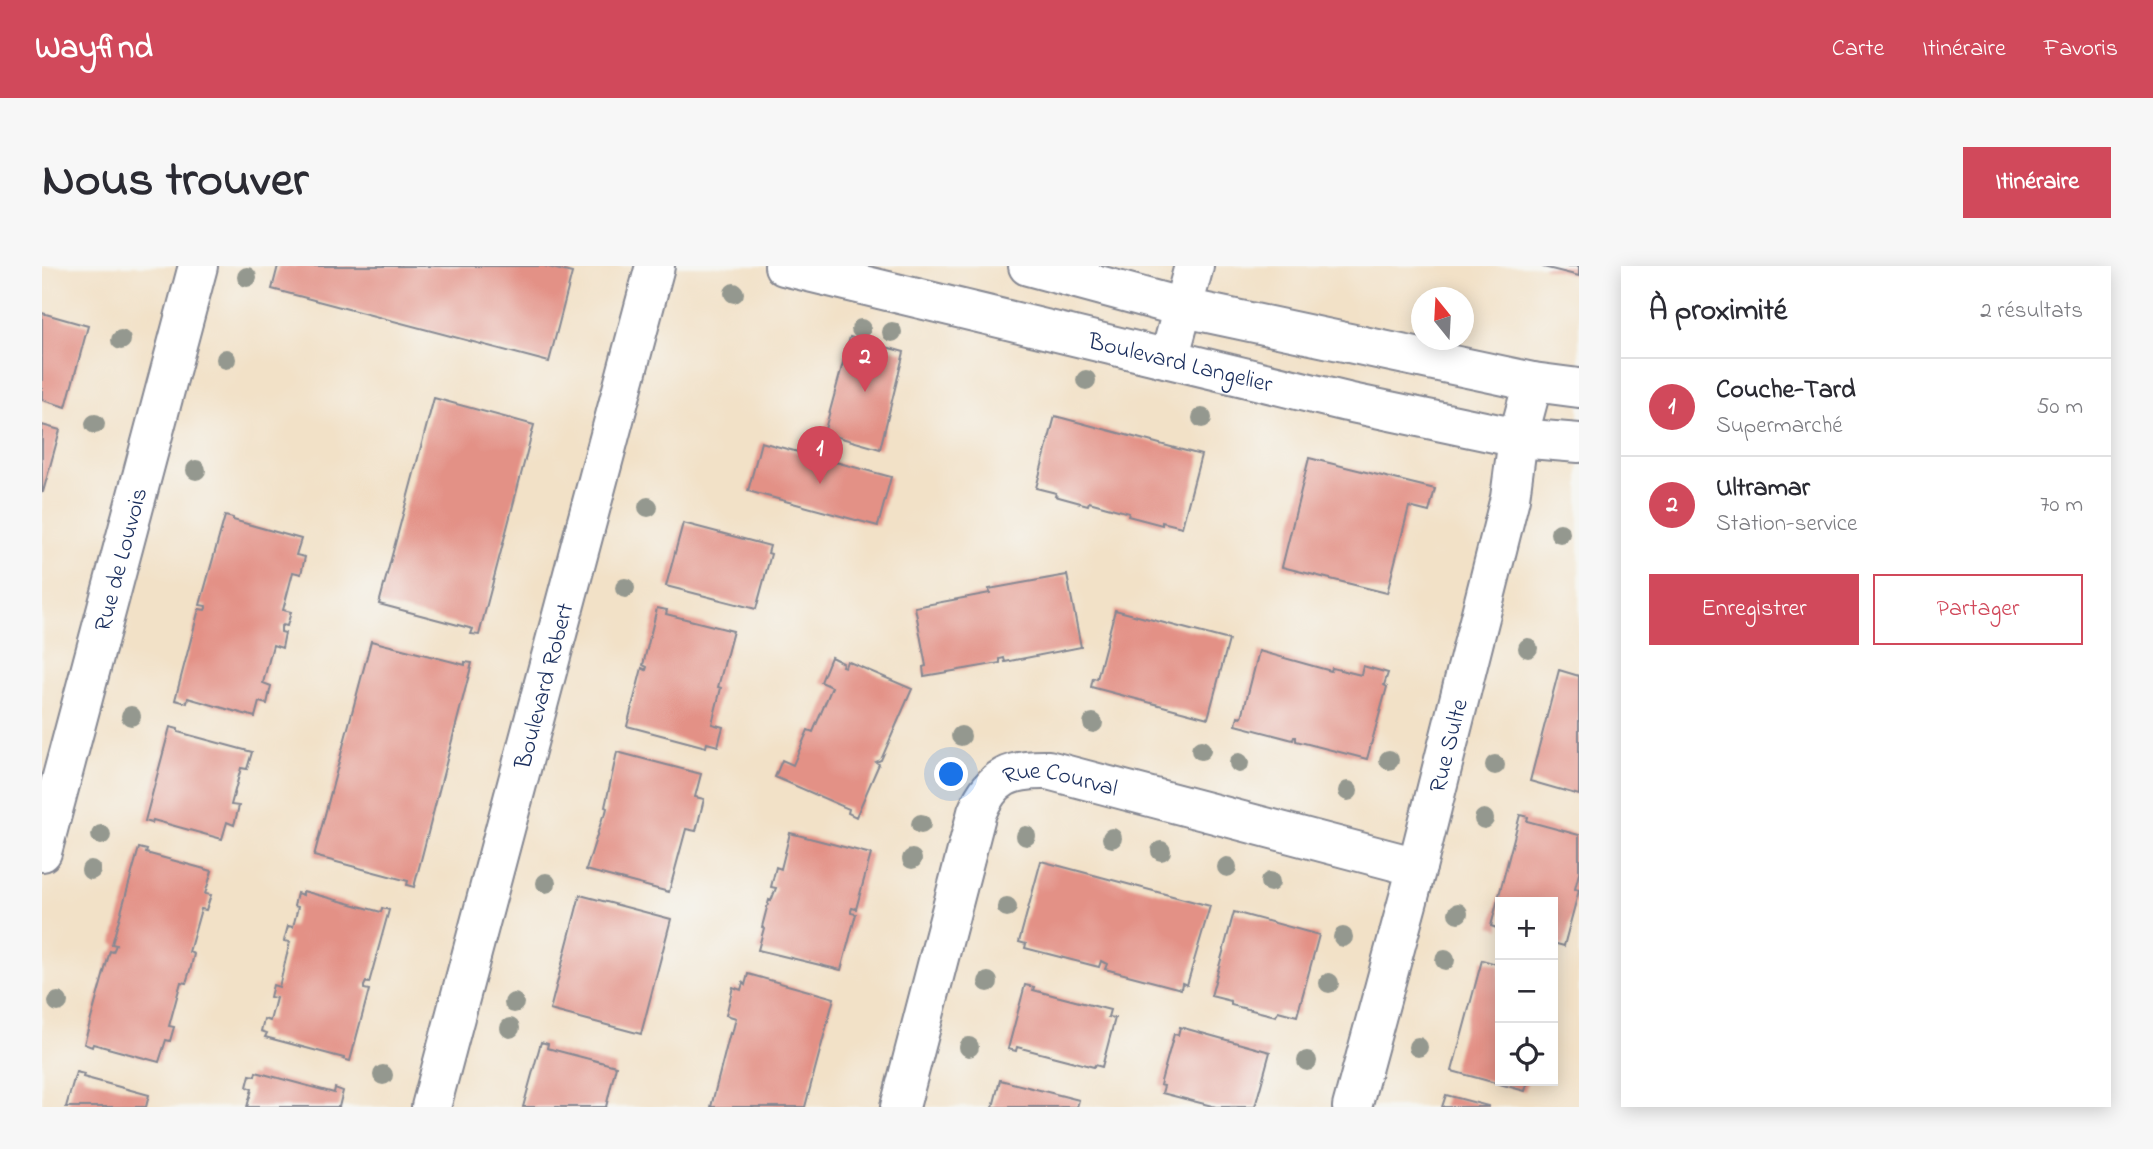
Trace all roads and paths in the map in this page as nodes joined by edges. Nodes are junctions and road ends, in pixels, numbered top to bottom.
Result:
1 (198, 266) edge
2 (655, 266) edge
3 (784, 266) edge
4 (1028, 266) edge
5 (1194, 266) edge
6 (1184, 308) junction
7 (1169, 359) junction
8 (1533, 382) junction
9 (1579, 388) edge
10 (1518, 438) junction
11 (1579, 443) edge
12 (42, 852) edge
13 (1417, 867) junction
14 (431, 1107) edge
15 (900, 1107) edge
16 (1352, 1107) edge

1 - 12 street, Rue de Louvois
2 - 14 street, Boulevard Robert
3 - 7 street, Boulevard Langelier
4 - 6 street
5 - 6 street
6 - 7 street
6 - 8 street
7 - 10 street, Boulevard Langelier
8 - 9 street
8 - 10 street, Rue Sulte
10 - 11 street, Boulevard Langelier
10 - 13 street, Rue Sulte
13 - 15 street, Rue Courval
13 - 16 street, Rue Sulte

